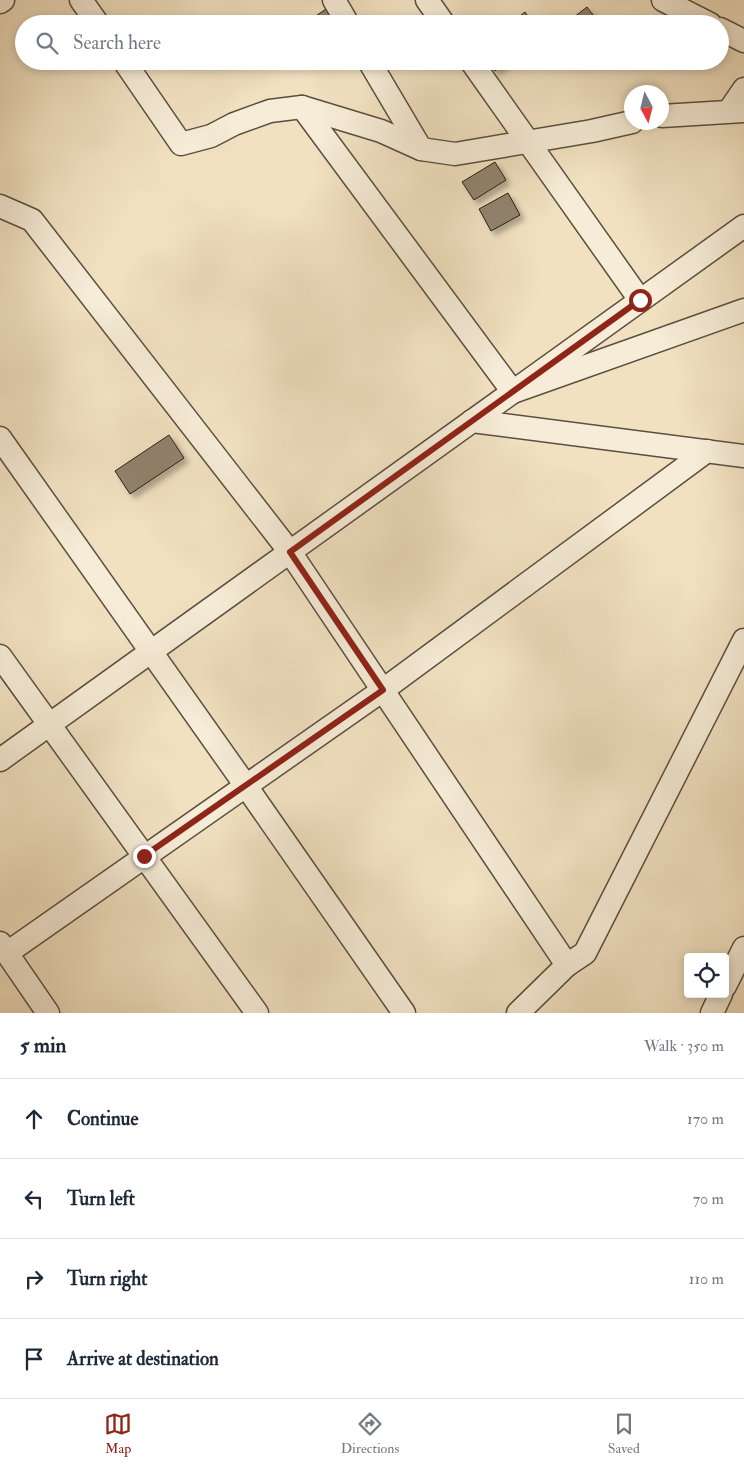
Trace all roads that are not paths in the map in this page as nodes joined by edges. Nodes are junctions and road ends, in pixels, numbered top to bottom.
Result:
1 (81, 0) edge
2 (334, 0) edge
3 (427, 0) edge
4 (663, 0) edge
5 (92, 15) edge
6 (343, 15) edge
7 (438, 15) edge
8 (692, 15) edge
9 (729, 34) edge
10 (744, 41) edge
11 (130, 70) edge
12 (374, 70) edge
13 (476, 70) edge
14 (744, 89) edge
15 (302, 107) junction
16 (736, 111) edge
17 (669, 116) edge
18 (624, 124) edge
19 (528, 142) junction
20 (421, 149) junction
21 (0, 206) edge
22 (744, 226) edge
23 (640, 300) junction
24 (744, 310) edge
25 (513, 392) junction
26 (472, 421) junction
27 (0, 438) edge
28 (707, 451) junction
29 (744, 456) edge
30 (290, 552) junction
31 (744, 640) edge
32 (151, 652) junction
33 (0, 656) edge
34 (383, 690) junction
35 (49, 725) junction
36 (0, 760) edge
37 (246, 786) junction
38 (144, 856) junction
39 (3, 948) edge
40 (744, 948) edge
41 (567, 965) junction
42 (730, 987) edge
43 (48, 1013) edge
44 (257, 1013) edge
45 (404, 1013) edge
46 (518, 1013) edge
47 (712, 1013) edge

1 - 5 street
2 - 6 street
3 - 7 street
4 - 8 street
9 - 10 street
11 - 15 street
12 - 20 street
13 - 19 street
14 - 16 street
15 - 20 street
15 - 25 street
16 - 17 street
18 - 19 street
19 - 20 street
19 - 23 street
21 - 30 street
22 - 23 street
23 - 25 street
24 - 25 street
25 - 26 street
26 - 28 street
26 - 30 street
27 - 32 street
28 - 29 street
28 - 34 street
30 - 32 street
30 - 34 street
31 - 41 street
32 - 35 street
32 - 37 street
33 - 35 street
34 - 37 street
34 - 41 street
35 - 36 street
35 - 38 street
37 - 38 street
37 - 45 street
38 - 39 street
38 - 44 street
39 - 43 street
40 - 42 street
41 - 46 street
42 - 47 street

